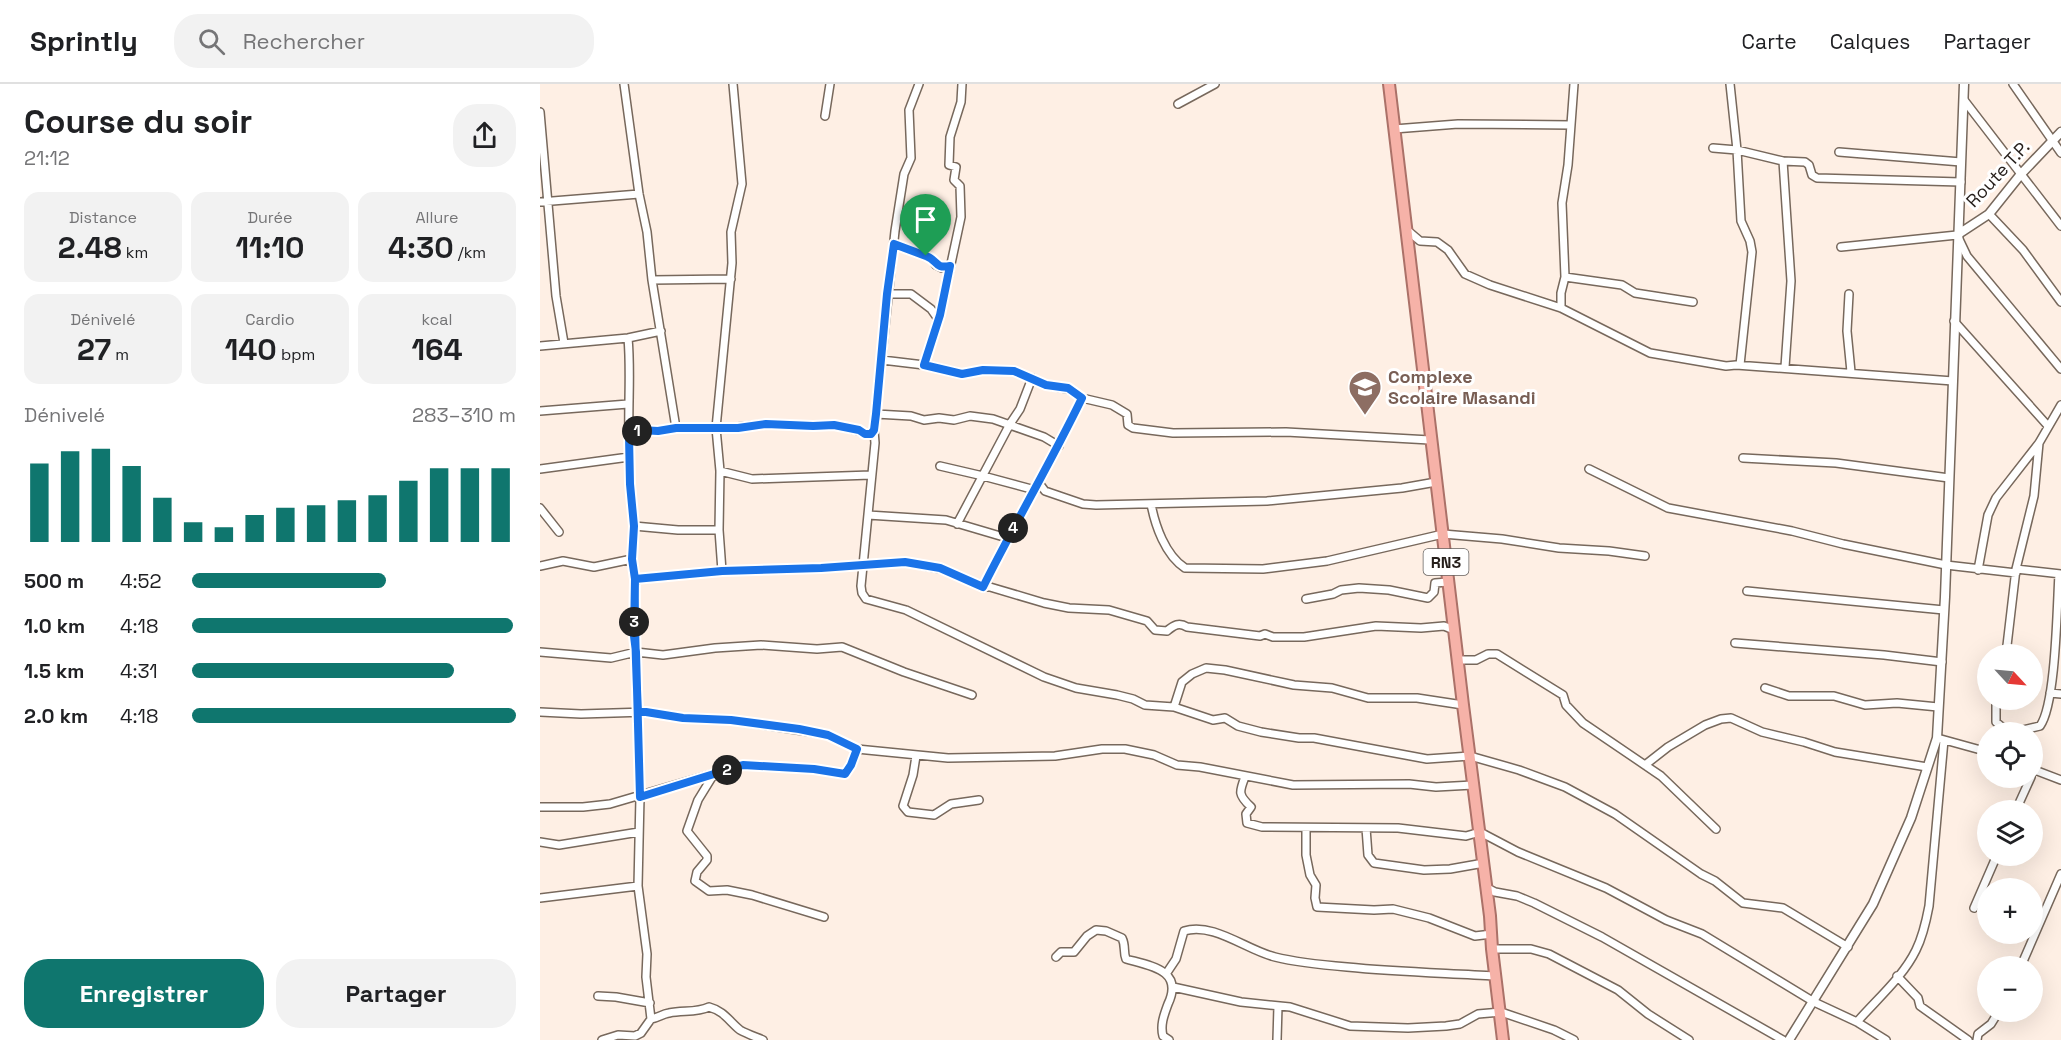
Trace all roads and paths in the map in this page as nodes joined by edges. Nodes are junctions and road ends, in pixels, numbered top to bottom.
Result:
1 (624, 84) edge
2 (733, 84) edge
3 (830, 84) edge
4 (919, 84) edge
5 (962, 84) edge
6 (1215, 84) edge
7 (1389, 84) edge
8 (1574, 84) edge
9 (1730, 84) edge
10 (1964, 84) edge
11 (2013, 84) edge
12 (1964, 100) junction
13 (1178, 104) dead end
14 (540, 112) edge
15 (825, 116) dead end
16 (1571, 125) junction
17 (1394, 129) junction
18 (2061, 132) edge
19 (2052, 141) junction
20 (1713, 148) dead end
21 (1737, 150) junction
22 (1839, 152) dead end
23 (2061, 153) edge
24 (1783, 161) junction
25 (1961, 162) junction
26 (2021, 174) junction
27 (1961, 182) junction
28 (639, 194) junction
29 (544, 202) edge
30 (1989, 214) junction
31 (2061, 226) edge
32 (1407, 230) junction
33 (1957, 235) junction
34 (894, 244) junction
35 (1841, 247) dead end
36 (950, 266) junction
37 (1565, 277) junction
38 (731, 279) junction
39 (652, 280) junction
40 (887, 294) junction
41 (1850, 294) dead end
42 (1693, 302) dead end
43 (2061, 302) edge
44 (1561, 308) junction
45 (938, 319) junction
46 (1954, 321) junction
47 (661, 331) junction
48 (628, 338) junction
49 (564, 343) junction
50 (540, 346) edge
51 (882, 360) junction
52 (924, 365) junction
53 (1740, 365) junction
54 (1785, 368) junction
55 (2061, 369) edge
56 (1851, 372) junction
57 (1032, 378) junction
58 (1953, 381) junction
59 (1082, 398) junction
60 (628, 404) junction
61 (2061, 405) edge
62 (540, 411) edge
63 (876, 414) junction
64 (1010, 424) junction
65 (2048, 426) junction
66 (676, 428) junction
67 (716, 428) junction
68 (874, 430) junction
69 (629, 436) junction
70 (1430, 440) junction
71 (2039, 443) junction
72 (1059, 446) junction
73 (629, 457) junction
74 (1743, 458) dead end
75 (940, 466) dead end
76 (540, 469) edge
77 (1589, 469) dead end
78 (720, 471) junction
79 (871, 475) junction
80 (983, 476) junction
81 (1949, 478) junction
82 (1436, 482) junction
83 (1039, 483) junction
84 (1035, 490) junction
85 (1151, 504) junction
86 (540, 508) edge
87 (868, 515) junction
88 (957, 524) junction
89 (634, 526) junction
90 (719, 530) junction
91 (559, 532) dead end
92 (1443, 534) junction
93 (1006, 538) junction
94 (1645, 556) dead end
95 (632, 559) junction
96 (864, 563) junction
97 (1946, 565) junction
98 (540, 566) edge
99 (1978, 570) junction
100 (722, 571) junction
101 (2016, 571) junction
102 (2060, 574) edge
103 (635, 579) junction
104 (1448, 582) junction
105 (983, 587) junction
106 (1747, 591) dead end
107 (1306, 599) dead end
108 (1944, 610) junction
109 (1449, 628) junction
110 (1735, 643) dead end
111 (2007, 644) edge
112 (540, 652) edge
113 (636, 652) junction
114 (1458, 660) junction
115 (1942, 662) junction
116 (1765, 688) dead end
117 (2050, 693) junction
118 (2061, 694) edge
119 (972, 695) dead end
120 (1463, 705) junction
121 (1174, 707) junction
122 (1938, 707) junction
123 (540, 712) edge
124 (638, 712) junction
125 (2043, 722) edge
126 (1940, 739) junction
127 (857, 749) junction
128 (1977, 749) edge
129 (916, 756) junction
130 (1470, 756) junction
131 (1645, 765) junction
132 (1927, 767) junction
133 (714, 774) junction
134 (2043, 775) edge
135 (1245, 777) junction
136 (2061, 780) edge
137 (1473, 785) junction
138 (640, 797) junction
139 (979, 800) dead end
140 (540, 809) edge
141 (1366, 828) junction
142 (1306, 829) junction
143 (1716, 829) dead end
144 (639, 832) junction
145 (1484, 838) junction
146 (540, 842) edge
147 (1484, 863) junction
148 (1992, 866) edge
149 (2061, 874) edge
150 (638, 886) junction
151 (1490, 892) junction
152 (540, 898) edge
153 (1974, 908) dead end
154 (824, 917) dead end
155 (1492, 934) junction
156 (1848, 948) junction
157 (1492, 949) junction
158 (2025, 956) edge
159 (1056, 957) dead end
160 (1166, 974) junction
161 (1495, 976) junction
162 (1898, 976) junction
163 (1173, 987) junction
164 (598, 996) dead end
165 (1814, 1002) junction
166 (650, 1003) junction
167 (1278, 1006) junction
168 (1500, 1012) junction
169 (651, 1019) junction
170 (1857, 1022) junction
171 (1992, 1022) edge
172 (640, 1037) edge
173 (602, 1040) edge
174 (763, 1040) edge
175 (1169, 1040) edge
176 (1277, 1040) edge
177 (1503, 1040) edge
178 (1574, 1040) edge
179 (1689, 1040) edge
180 (1783, 1040) edge
181 (1789, 1040) edge
182 (1886, 1040) edge
183 (1968, 1040) edge
184 (1977, 1040) edge

1 - 28 street
2 - 38 street
3 - 15 street
4 - 34 street
5 - 36 street
6 - 13 street
7 - 17 highway, RN3
8 - 16 street
9 - 21 street
10 - 12 street
11 - 19 street
12 - 25 street
12 - 26 street
14 - 29 street
16 - 17 street
16 - 37 street
17 - 32 highway, RN3
18 - 19 street, Route T.P.
19 - 23 street
19 - 26 street, Route T.P.
20 - 21 street
21 - 24 street
21 - 53 street
22 - 25 street
24 - 27 street
24 - 54 street
25 - 27 street
26 - 30 street, Route T.P.
26 - 31 street
27 - 33 street
28 - 29 street
28 - 39 street
29 - 49 street
30 - 33 street, Route T.P.
30 - 43 street
32 - 44 street
32 - 70 highway, RN3
33 - 35 street
33 - 46 street
33 - 55 street
34 - 36 street
34 - 40 street
36 - 45 street
37 - 42 street
37 - 44 street
38 - 39 street
38 - 67 street
39 - 47 street
40 - 45 street
40 - 51 street
41 - 56 street
44 - 53 street
45 - 52 street
46 - 58 street
46 - 65 street
47 - 48 street
47 - 66 street
48 - 49 street
48 - 60 street
49 - 50 street
51 - 52 street
51 - 63 street
52 - 57 street
53 - 54 street
54 - 56 street
56 - 58 street
57 - 59 street
57 - 64 street
58 - 81 street
59 - 70 street
59 - 72 street
60 - 62 street
60 - 69 street
61 - 65 street
63 - 64 street
63 - 68 street
64 - 72 street
64 - 80 street
65 - 71 street
66 - 67 street
66 - 69 street
67 - 68 street
67 - 78 street
68 - 79 street
69 - 73 street
70 - 82 highway, RN3
71 - 99 street
71 - 101 street
72 - 83 street
73 - 76 street
73 - 89 street
74 - 81 street
75 - 80 street
77 - 97 street
78 - 79 street
78 - 90 street
79 - 87 street
80 - 84 street
80 - 88 street
81 - 97 street
82 - 85 street
82 - 92 highway, RN3
83 - 84 street
83 - 85 street
84 - 93 street
85 - 92 street
86 - 91 street
87 - 88 street
87 - 96 street
88 - 93 street
89 - 90 street
89 - 95 street
90 - 100 street
92 - 94 street
92 - 104 highway, RN3
93 - 105 street
95 - 98 street
95 - 103 street
96 - 100 street
96 - 105 street
96 - 121 street
97 - 99 street
97 - 108 street
99 - 101 street
100 - 103 street
101 - 102 street
101 - 111 street
102 - 117 street
103 - 113 street
104 - 107 street
104 - 109 highway, RN3
105 - 109 street
106 - 108 street
108 - 115 street
109 - 114 highway, RN3
110 - 115 street
112 - 113 street
113 - 119 street
113 - 124 street
114 - 120 highway, RN3
114 - 131 street
115 - 122 street
116 - 122 street
117 - 118 street
117 - 125 street
120 - 121 street
120 - 130 highway, RN3
121 - 130 street
122 - 126 street
123 - 124 street
124 - 127 street
124 - 138 street
126 - 128 street
126 - 132 street
126 - 162 street
127 - 129 street
127 - 133 street
129 - 135 street
129 - 139 street
130 - 137 highway, RN3
130 - 156 street
131 - 132 street
131 - 143 street
132 - 156 street
133 - 138 street
133 - 154 street
134 - 136 street
135 - 137 street
135 - 142 street
137 - 145 highway, RN3
138 - 140 street
138 - 144 street
141 - 142 street
141 - 145 street
141 - 147 street
142 - 155 street
144 - 146 street
144 - 150 street
145 - 147 highway, RN3
145 - 165 street
147 - 151 highway, RN3
148 - 153 street
149 - 158 street
150 - 152 street
150 - 166 street
151 - 155 highway, RN3
151 - 180 street
155 - 157 highway, RN3
156 - 165 street
157 - 161 highway, RN3
157 - 179 street
159 - 160 street
160 - 161 street
160 - 163 street
161 - 168 highway, RN3
162 - 170 street
162 - 183 street
163 - 167 street
163 - 175 street
164 - 166 street
165 - 170 street
165 - 181 street
166 - 169 street
167 - 168 street
167 - 176 street
168 - 177 highway, RN3
168 - 178 street
169 - 172 street
169 - 174 street
170 - 182 street
171 - 184 street
172 - 173 street

